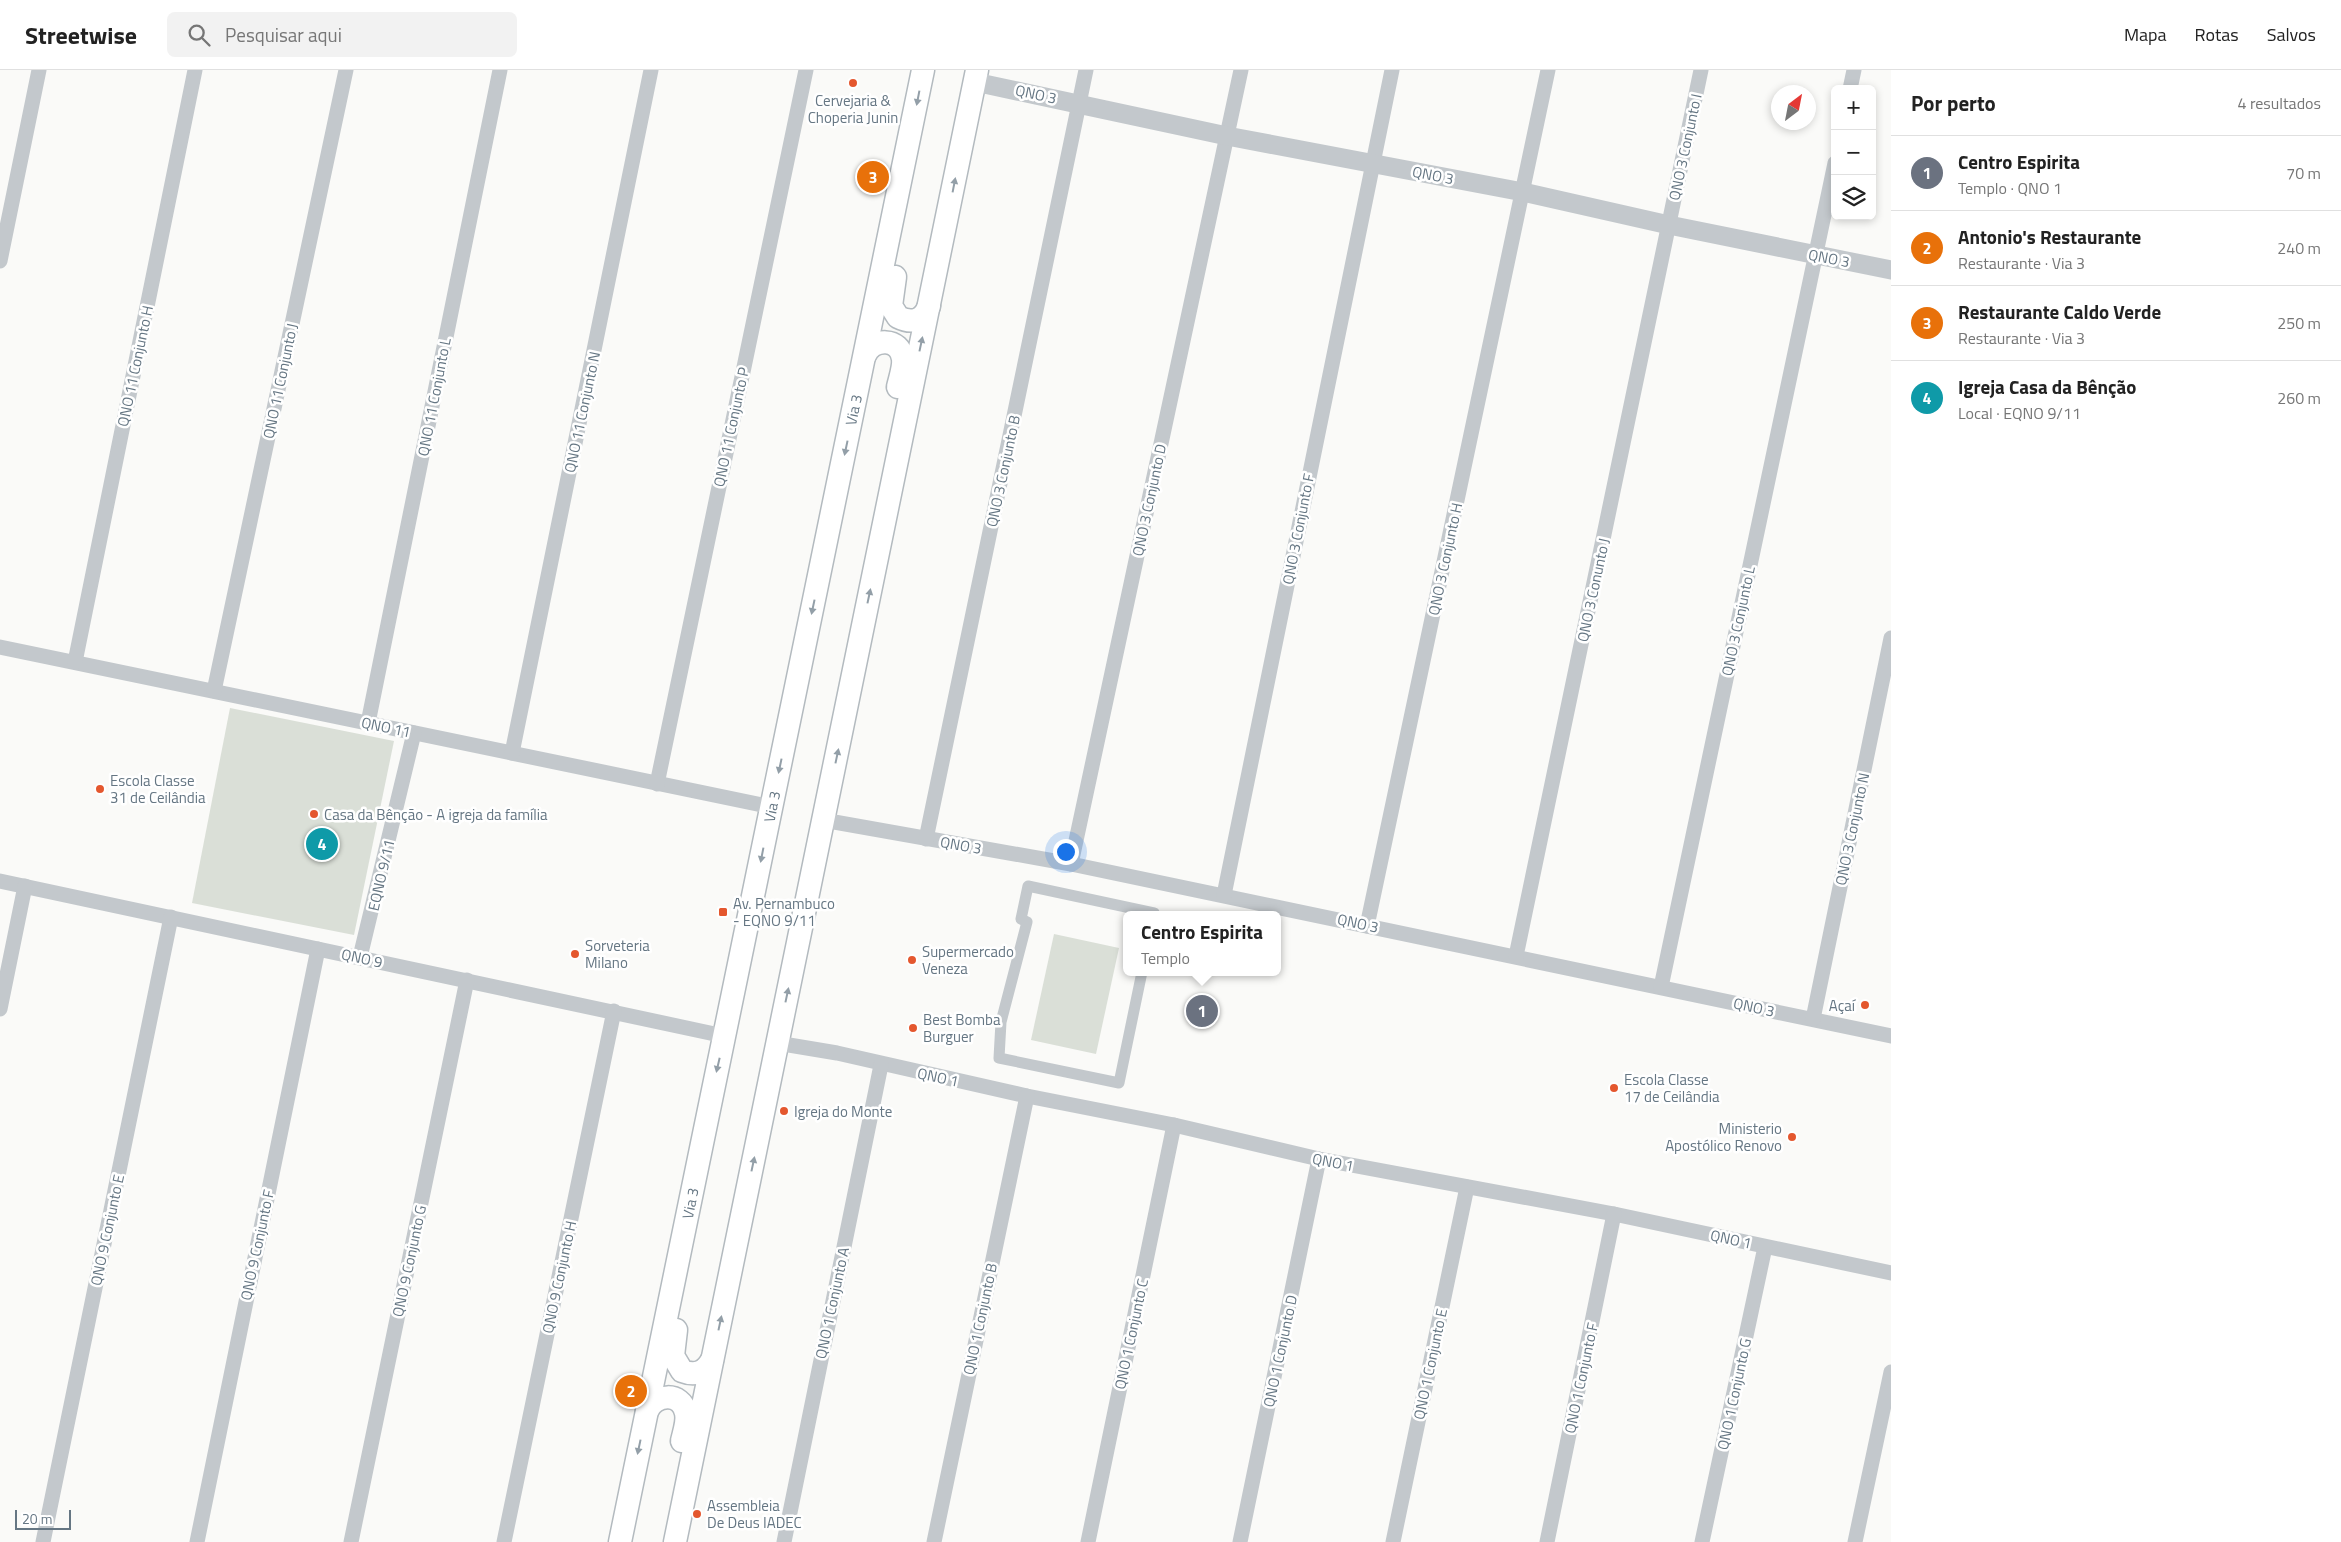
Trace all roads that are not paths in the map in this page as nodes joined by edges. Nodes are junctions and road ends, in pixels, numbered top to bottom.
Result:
1 (39, 70) edge
2 (195, 70) edge
3 (346, 70) edge
4 (500, 70) edge
5 (651, 70) edge
6 (806, 70) edge
7 (1086, 70) edge
8 (1240, 70) edge
9 (1392, 70) edge
10 (1548, 70) edge
11 (1701, 70) edge
12 (1854, 70) edge
13 (919, 71) edge
14 (976, 76) edge
15 (1851, 85) edge
16 (1080, 103) junction
17 (912, 126) junction
18 (1227, 136) junction
19 (1372, 163) junction
20 (1833, 175) edge
21 (1523, 192) junction
22 (1669, 225) junction
23 (1816, 256) junction
24 (0, 261) edge
25 (1891, 270) edge
26 (929, 306) junction
27 (866, 356) junction
28 (876, 563) junction
29 (1891, 638) edge
30 (0, 646) edge
31 (75, 662) junction
32 (214, 691) junction
33 (368, 724) junction
34 (414, 733) junction
35 (512, 753) junction
36 (657, 784) junction
37 (772, 807) junction
38 (823, 820) junction
39 (926, 839) junction
40 (1071, 864) junction
41 (0, 881) edge
42 (25, 886) junction
43 (1224, 895) junction
44 (1145, 911) edge
45 (172, 917) junction
46 (1368, 926) junction
47 (318, 949) junction
48 (1516, 956) junction
49 (360, 958) junction
50 (1141, 976) edge
51 (467, 980) junction
52 (1661, 987) junction
53 (0, 1009) edge
54 (614, 1011) junction
55 (1813, 1019) junction
56 (724, 1036) junction
57 (1891, 1036) edge
58 (778, 1043) junction
59 (881, 1064) junction
60 (1027, 1096) junction
61 (1174, 1126) junction
62 (1319, 1159) junction
63 (1467, 1187) junction
64 (691, 1195) junction
65 (1614, 1214) junction
66 (1765, 1247) junction
67 (1891, 1274) edge
68 (712, 1360) junction
69 (1891, 1372) edge
70 (647, 1411) junction
71 (43, 1542) edge
72 (197, 1542) edge
73 (352, 1542) edge
74 (504, 1542) edge
75 (620, 1542) edge
76 (660, 1542) edge
77 (675, 1542) edge
78 (784, 1542) edge
79 (934, 1542) edge
80 (1088, 1542) edge
81 (1240, 1542) edge
82 (1393, 1542) edge
83 (1546, 1542) edge
84 (1702, 1542) edge
85 (1855, 1542) edge

1 - 24 street
2 - 31 street, QNO 11 Conjunto H
3 - 32 street, QNO 11 Conjunto J
4 - 33 street, QNO 11 Conjunto L
5 - 35 street, QNO 11 Conjunto N
6 - 36 street, QNO 11 Conjunto P
7 - 16 street, QNO 3 Conjunto B
8 - 18 street, QNO 3 Conjunto D
9 - 19 street, QNO 3 Conjunto F
10 - 21 street, QNO 3 Conjunto H
11 - 22 street, QNO 3 Conjunto I
12 - 15 street
13 -> 17 main road, Via 3
14 - 16 street, QNO 3
26 -> 14 main road
16 - 18 street, QNO 3
16 - 39 street, QNO 3 Conjunto B
17 - 26 main road
17 - 27 main road, Via 3
18 - 19 street, QNO 3
18 - 40 street, QNO 3 Conjunto D
19 - 21 street, QNO 3
19 - 43 street, QNO 3 Conjunto F
20 - 23 street, QNO 3 Conjunto L
21 - 22 street, QNO 3
21 - 46 street, QNO 3 Conjunto H
22 - 23 street, QNO 3
22 - 48 street, QNO 3 Conunto J
23 - 25 street, QNO 3
23 - 52 street, QNO 3 Conjunto L
28 -> 26 main road
27 - 28 main road
27 -> 37 main road, Via 3
38 -> 28 main road
29 - 55 street, QNO 3 Conjunto N
30 - 31 street, QNO 11
31 - 32 street, QNO 11
32 - 33 street, QNO 11
33 - 34 street, QNO 11
34 - 35 street, QNO 11
34 - 49 street, EQNO 9/11
35 - 36 street, QNO 11
36 - 37 street, QNO 11
37 -> 56 main road, Via 3
38 - 39 street, QNO 3
58 -> 38 main road
39 - 40 street, QNO 3
40 - 43 street, QNO 3
41 - 42 street, QNO 9
42 - 45 street, QNO 9
42 - 53 street
43 - 46 street, QNO 3
44 - 50 street
45 - 47 street, QNO 9
45 - 71 street, QNO 9 Conjunto E
46 - 48 street, QNO 3
47 - 49 street, QNO 9
47 - 72 street, QNO 9 Conjunto F
48 - 52 street, QNO 3
49 - 51 street, QNO 9
51 - 54 street, QNO 9
51 - 73 street, QNO 9 Conjunto G
52 - 55 street, QNO 3
54 - 56 street, QNO 9
54 - 74 street, QNO 9 Conjunto H
55 - 57 street, QNO 3
56 -> 64 main road, Via 3
58 - 59 street, QNO 1
68 -> 58 main road
59 - 60 street, QNO 1
59 - 78 street, QNO 1 Conjunto A
60 - 61 street, QNO 1
60 - 79 street, QNO 1 Conjunto B
61 - 62 street, QNO 1
61 - 80 street, QNO 1 Conjunto C
62 - 63 street, QNO 1
62 - 81 street, QNO 1 Conjunto D
63 - 65 street, QNO 1
63 - 82 street, QNO 1 Conjunto E
64 - 68 main road
64 - 70 main road, Via 3
65 - 66 street, QNO 1
65 - 83 street, QNO 1 Conjunto F
66 - 67 street, QNO 1
66 - 84 street, QNO 1 Conjunto G
68 - 77 main road
69 - 85 street
70 -> 75 main road, Via 3
70 - 76 main road

